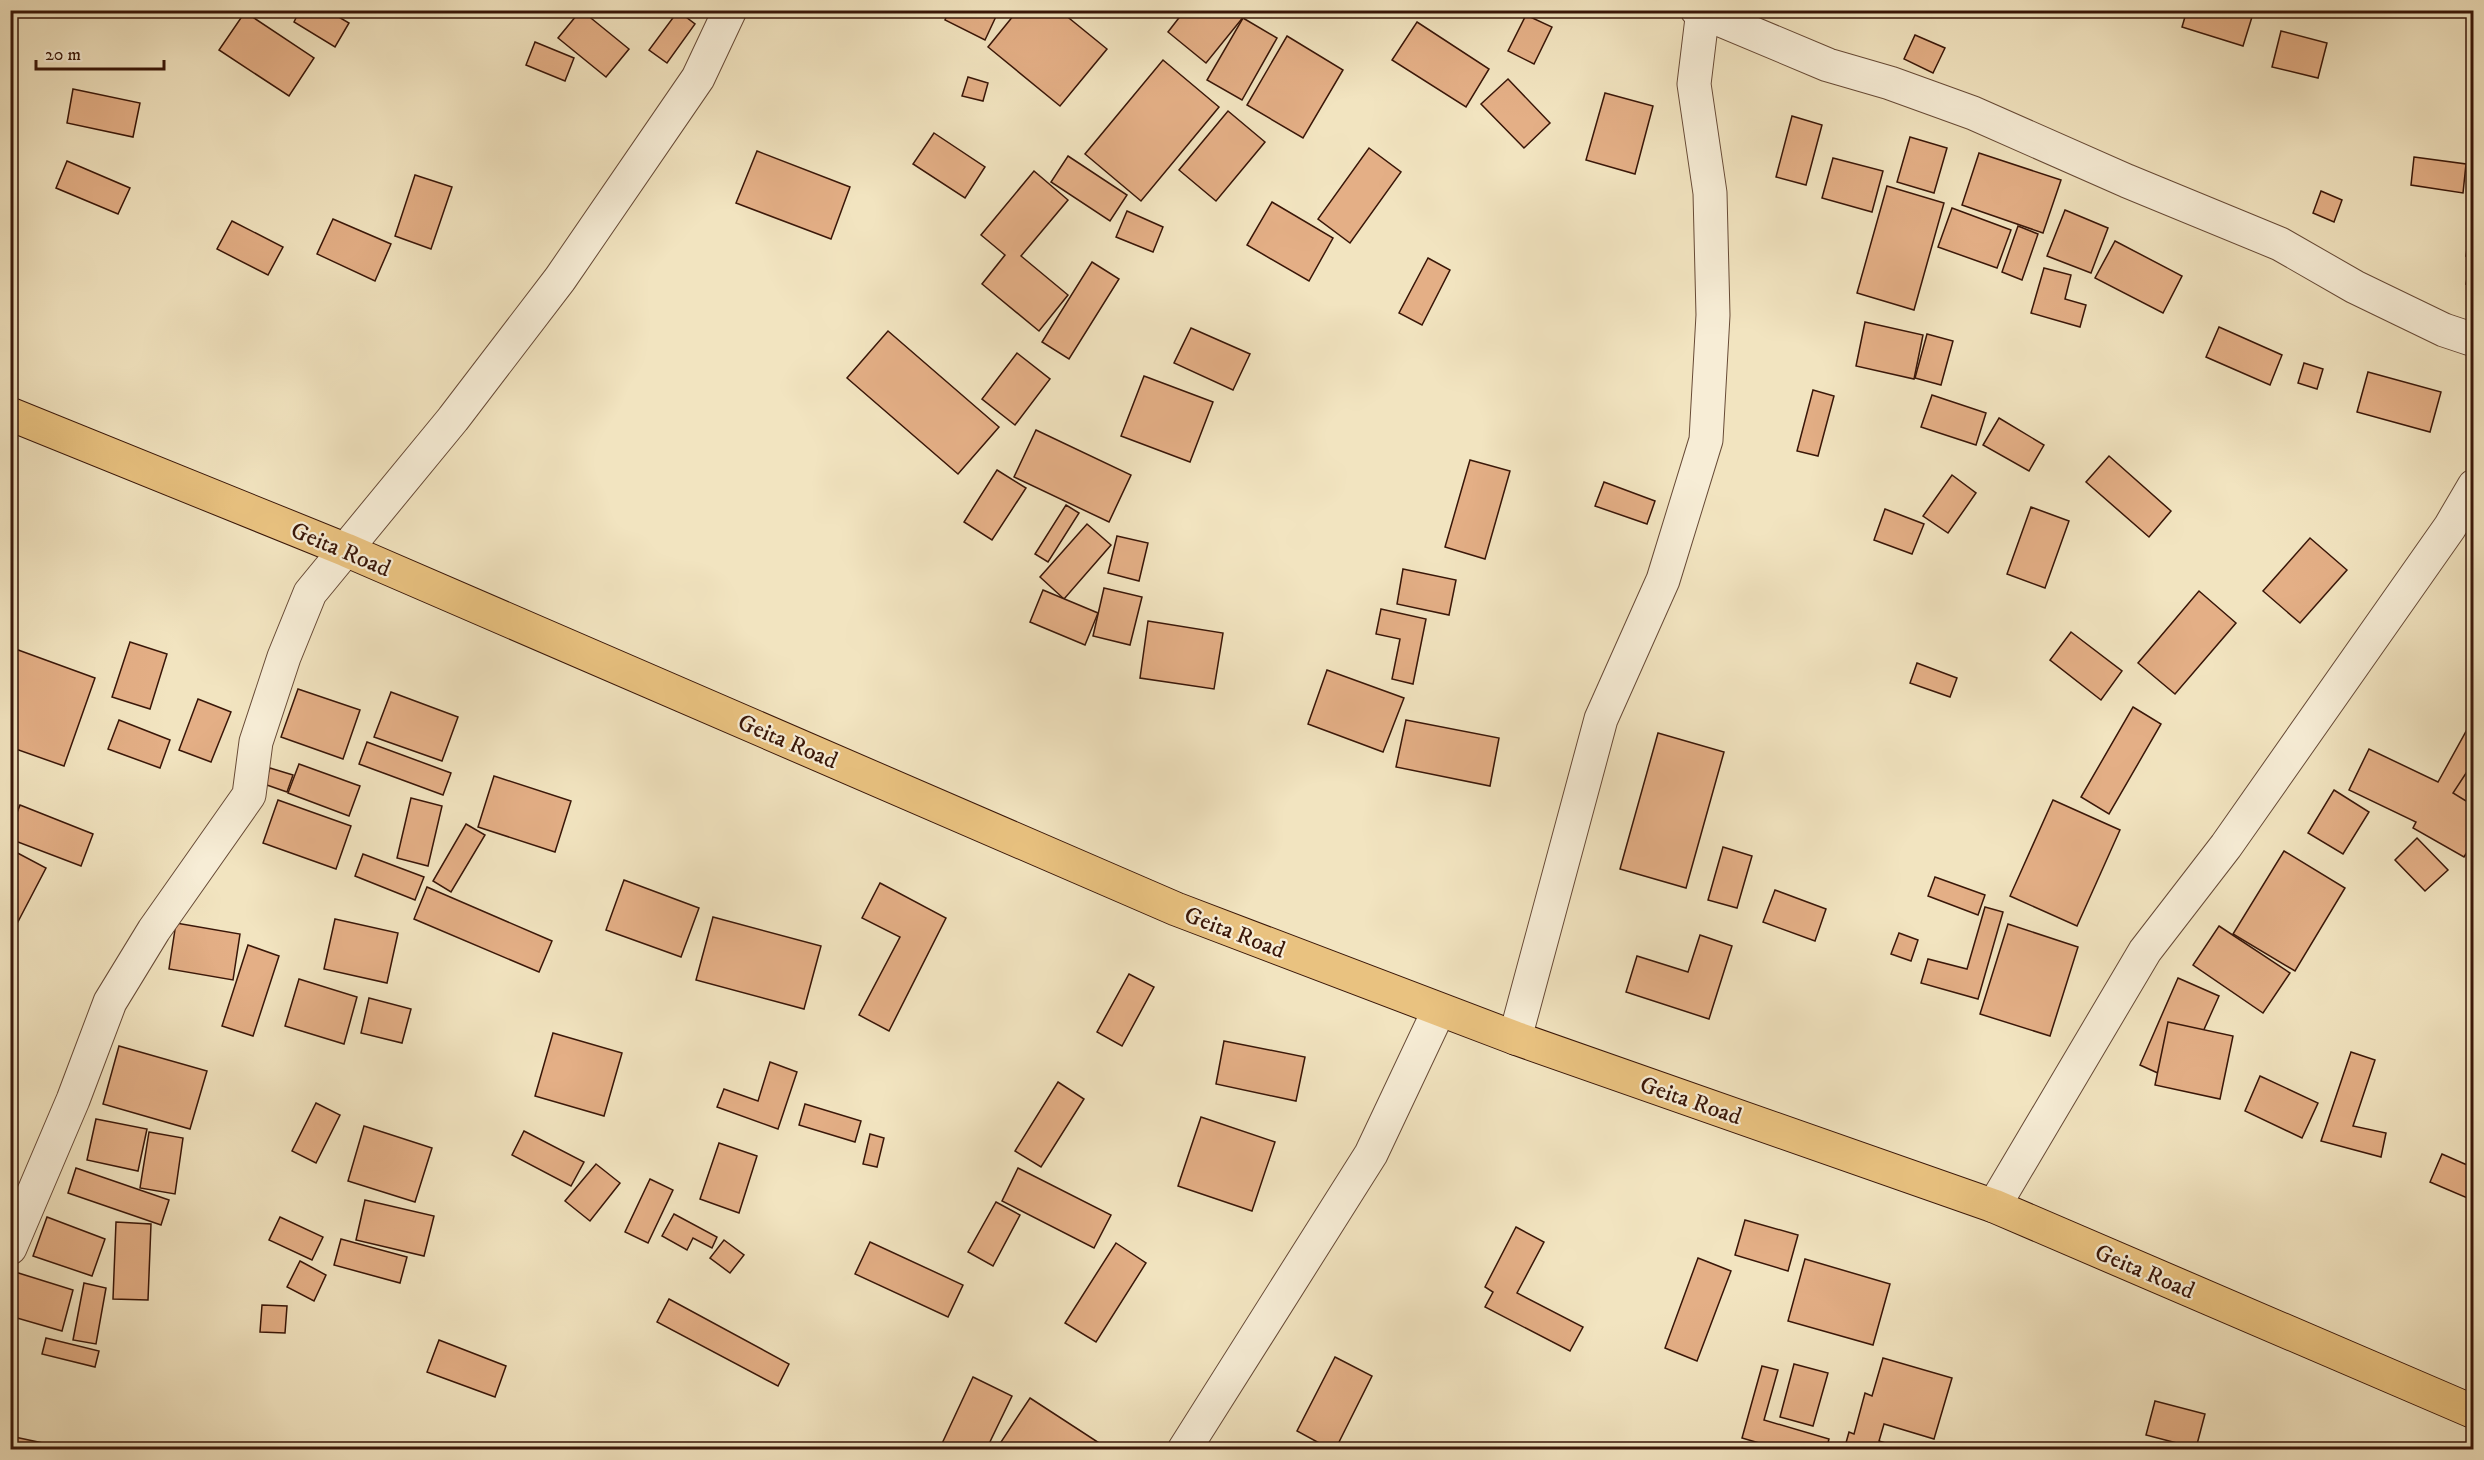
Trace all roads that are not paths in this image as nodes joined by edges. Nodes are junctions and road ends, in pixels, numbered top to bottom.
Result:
1 (730, 10) edge
2 (1697, 10) edge
3 (1703, 11) edge
4 (2474, 340) edge
5 (10, 414) edge
6 (2474, 486) edge
7 (346, 550) junction
8 (1439, 1010) junction
9 (1515, 1038) junction
10 (1994, 1206) junction
11 (10, 1248) edge
12 (2474, 1412) edge
13 (1184, 1449) edge

1 - 7 street
2 - 3 street
3 - 4 street
3 - 9 street
5 - 7 highway, Geita Road
6 - 10 street
7 - 8 highway, Geita Road
7 - 11 street
8 - 9 highway, Geita Road
8 - 13 street
9 - 10 highway, Geita Road
10 - 12 highway, Geita Road

